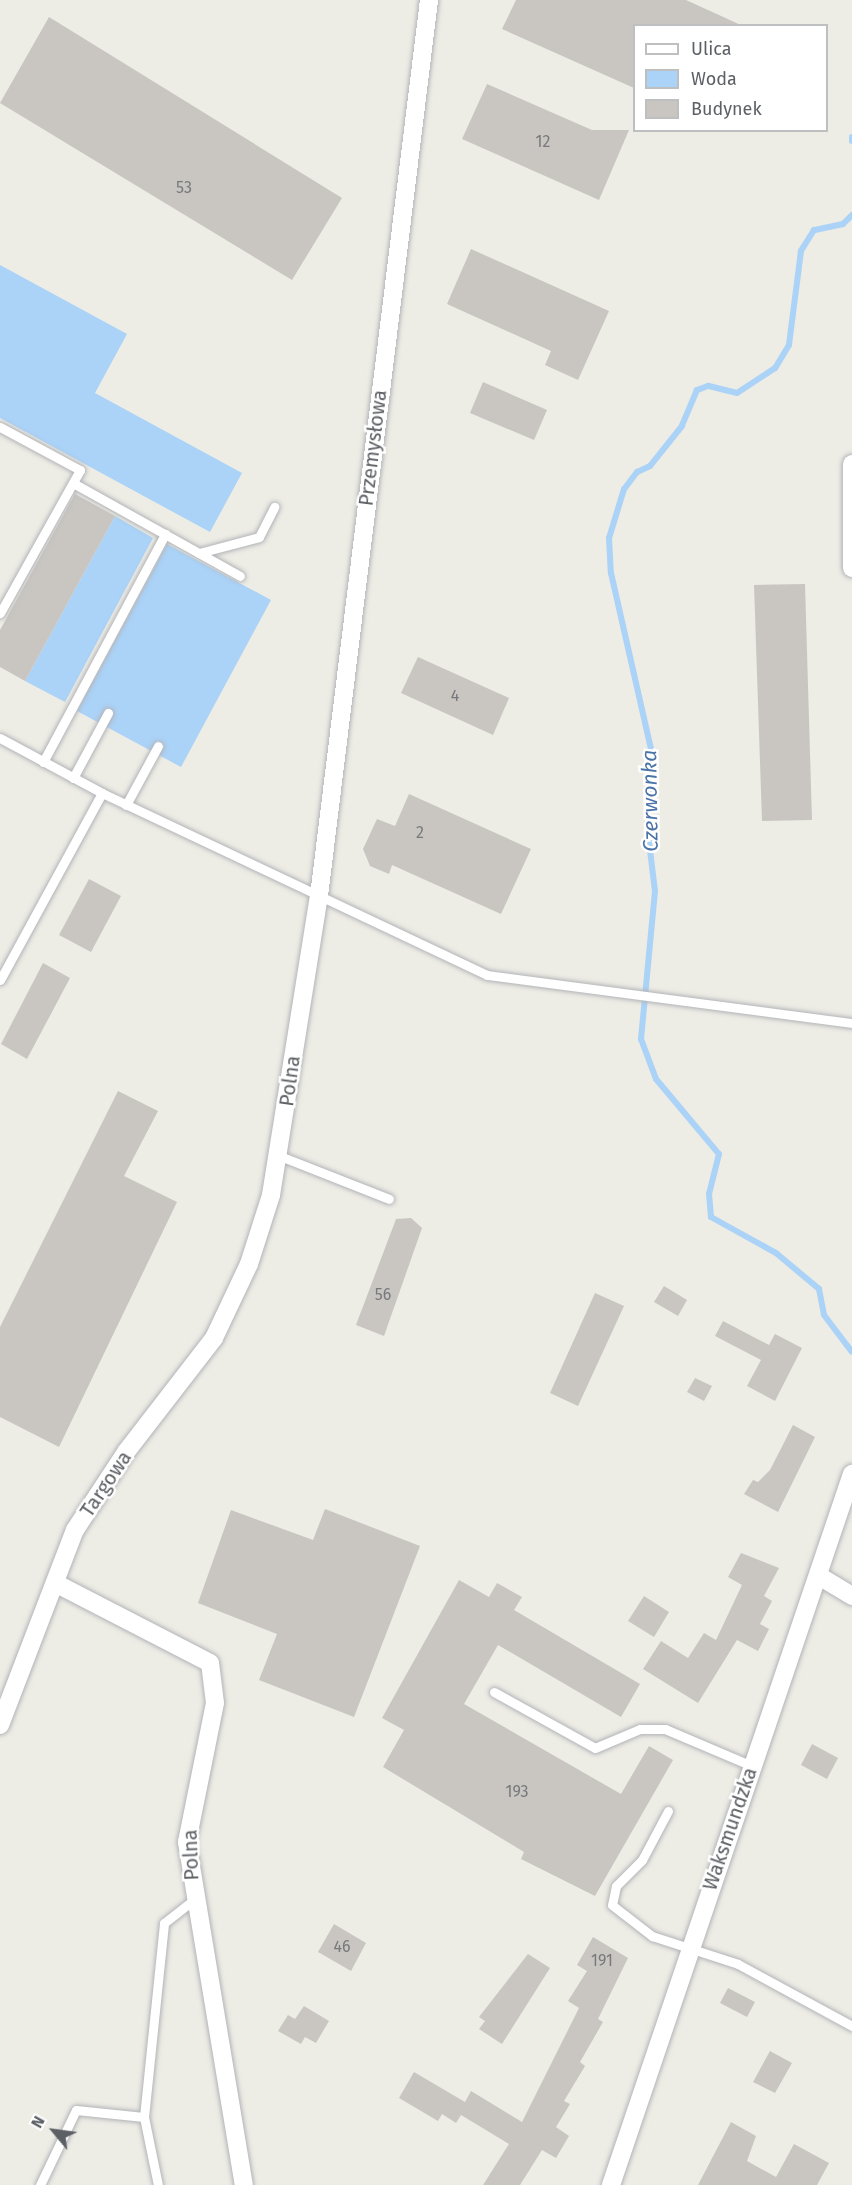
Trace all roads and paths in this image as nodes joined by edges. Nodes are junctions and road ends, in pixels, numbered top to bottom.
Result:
1 (429, 0) edge
2 (0, 427) edge
3 (852, 464) edge
4 (73, 483) junction
5 (274, 507) dead end
6 (165, 534) junction
7 (199, 553) junction
8 (852, 568) edge
9 (240, 576) dead end
10 (0, 613) edge
11 (108, 713) dead end
12 (0, 738) edge
13 (158, 746) dead end
14 (43, 762) junction
15 (72, 778) junction
16 (102, 794) junction
17 (126, 805) junction
18 (319, 896) junction
19 (0, 980) edge
20 (852, 1023) edge
21 (280, 1156) junction
22 (389, 1199) dead end
23 (249, 1264) joint
24 (852, 1474) edge
25 (819, 1576) junction
26 (55, 1583) junction
27 (852, 1596) edge
28 (494, 1692) dead end
29 (0, 1725) edge
30 (752, 1766) junction
31 (668, 1811) dead end
32 (193, 1900) junction
33 (690, 1948) junction
34 (852, 2026) edge
35 (144, 2117) junction
36 (40, 2185) edge
37 (158, 2185) edge
38 (244, 2185) edge
39 (611, 2185) edge

1 - 18 street, Przemysłowa
2 - 4 lane
3 - 8 street
4 - 6 lane
4 - 10 lane
5 - 7 lane
6 - 7 lane
6 - 14 lane
7 - 9 lane
11 - 15 lane
12 - 14 lane
13 - 17 lane
14 - 15 lane
15 - 16 lane
16 - 17 lane
16 - 19 lane
17 - 18 lane
18 - 20 lane
18 - 21 street, Polna
21 - 22 lane
21 - 23 street, Polna
23 - 26 street, Targowa
24 - 25 street, Waksmundzka
25 - 27 street
25 - 30 street, Waksmundzka
26 - 29 street, Targowa
26 - 32 street, Polna
28 - 30 lane
30 - 33 street, Waksmundzka
31 - 33 lane
32 - 35 lane
32 - 38 street, Polna
33 - 34 lane
33 - 39 street, Waksmundzka
35 - 36 lane
35 - 37 lane

